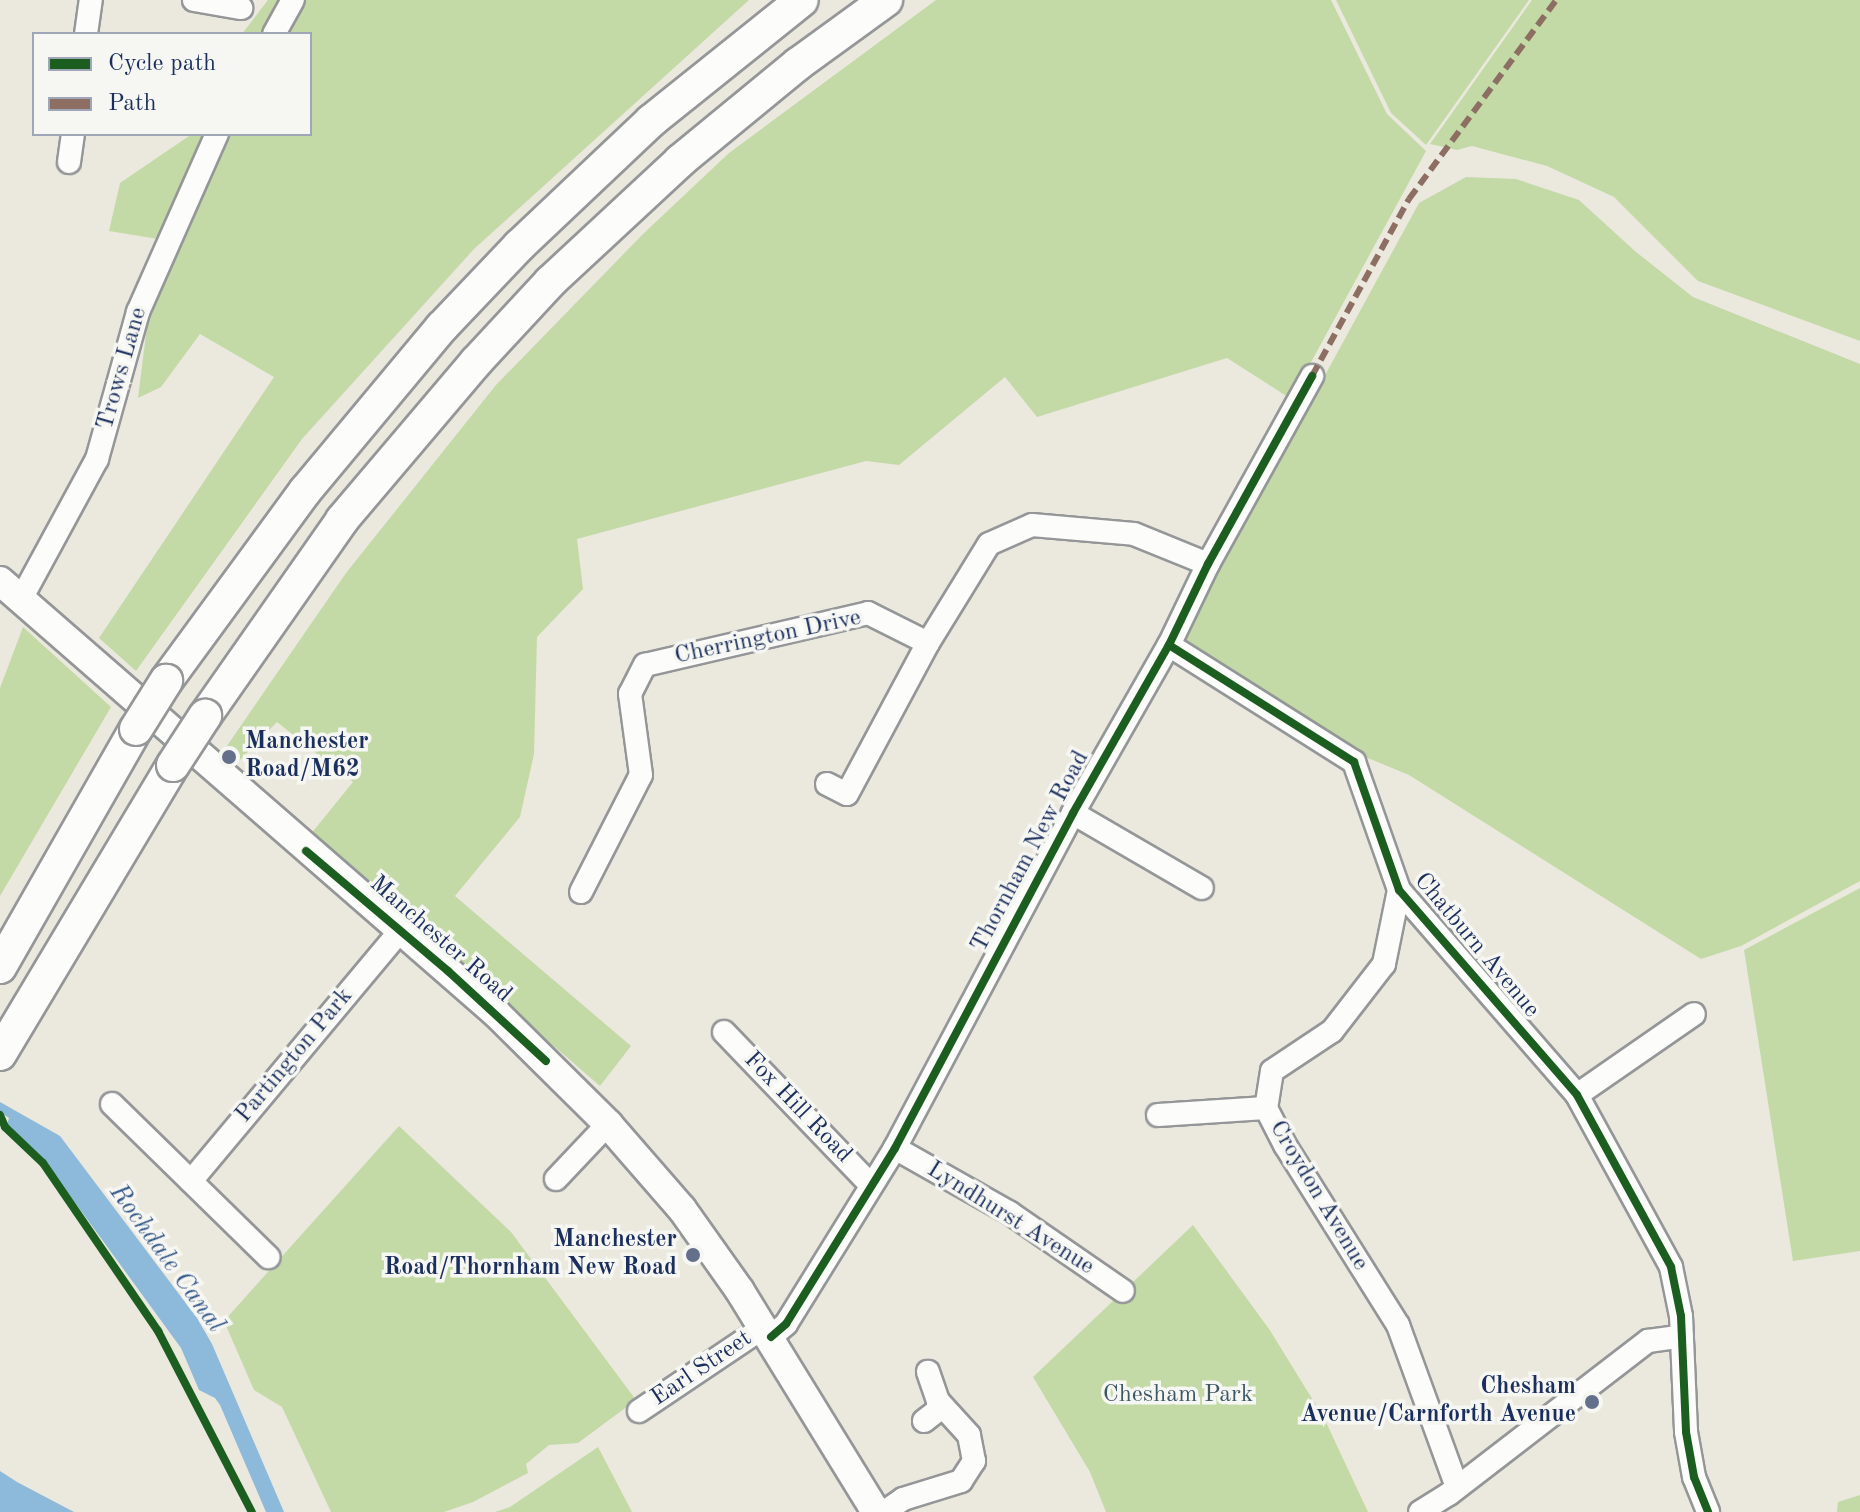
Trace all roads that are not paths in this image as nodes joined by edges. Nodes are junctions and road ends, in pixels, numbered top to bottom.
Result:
1 (91, 0) edge
2 (194, 0) edge
3 (293, 0) edge
4 (802, 0) edge
5 (886, 0) edge
6 (241, 8) dead end
7 (86, 32) edge
8 (275, 32) edge
9 (73, 136) edge
10 (216, 136) edge
11 (69, 162) dead end
12 (1312, 376) dead end
13 (1208, 564) junction
14 (10, 590) edge
15 (928, 643) junction
16 (1169, 645) junction
17 (827, 784) dead end
18 (1073, 813) junction
19 (1202, 888) dead end
20 (1399, 890) junction
21 (581, 892) dead end
22 (399, 932) junction
23 (0, 967) edge
24 (1694, 1014) dead end
25 (724, 1032) dead end
26 (0, 1054) edge
27 (1577, 1095) junction
28 (112, 1104) dead end
29 (1266, 1108) junction
30 (1158, 1115) dead end
31 (608, 1124) junction
32 (895, 1148) junction
33 (556, 1179) dead end
34 (191, 1181) junction
35 (870, 1184) junction
36 (268, 1257) dead end
37 (1123, 1291) dead end
38 (767, 1332) junction
39 (1682, 1336) junction
40 (928, 1372) dead end
41 (942, 1407) junction
42 (639, 1411) dead end
43 (924, 1421) dead end
44 (1455, 1498) edge
45 (876, 1512) edge
46 (884, 1512) edge
47 (1420, 1512) edge
48 (1708, 1512) edge

1 - 7 street
2 - 6 street
3 - 8 street
4 - 23 highway, bridge
5 - 26 highway, bridge
9 - 11 street
10 - 14 street, Trows Lane
12 - 13 street, Thornham New Road
13 - 15 street
13 - 16 street, Thornham New Road
14 - 22 main road, Manchester Road
15 - 17 street
15 - 21 street, Cherrington Drive
16 - 18 street, Thornham New Road
16 - 20 street, Chatburn Avenue
18 - 19 street
18 - 32 street, Thornham New Road
20 - 27 street, Chatburn Avenue
20 - 29 street, Croydon Avenue
22 - 31 main road, Manchester Road
22 - 34 street, Partington Park
24 - 27 street
25 - 35 street, Fox Hill Road
27 - 39 street, Chatburn Avenue
28 - 34 street
29 - 30 street
29 - 44 street, Croydon Avenue
31 - 33 street
31 - 38 main road, Manchester Road
32 - 35 street, Thornham New Road
32 - 37 street, Lyndhurst Avenue
34 - 36 street
35 - 38 street, Thornham New Road
38 - 42 street, Earl Street
38 - 45 main road, Manchester Road
39 - 44 street
39 - 48 street, Chatburn Avenue
40 - 41 street
41 - 43 street
41 - 46 street
44 - 47 street

